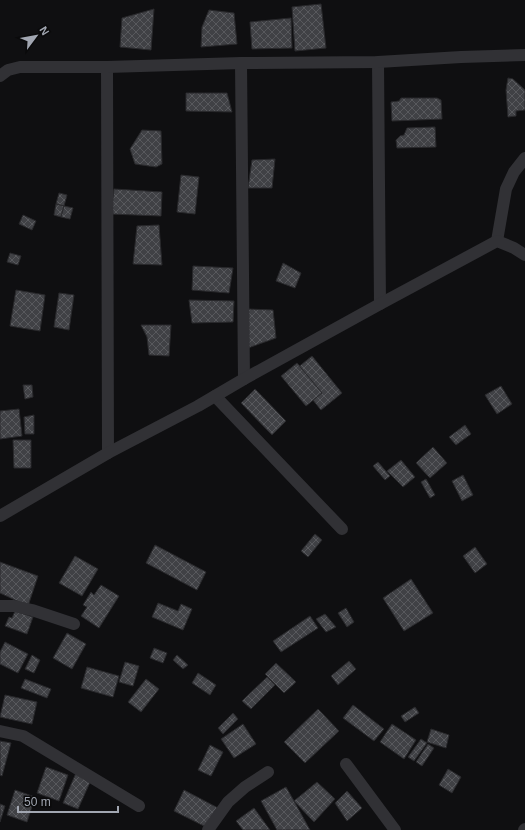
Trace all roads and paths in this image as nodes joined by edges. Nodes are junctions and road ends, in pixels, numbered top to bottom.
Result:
1 (525, 55) edge
2 (378, 62) junction
3 (241, 63) junction
4 (108, 67) junction
5 (0, 76) edge
6 (525, 158) edge
7 (497, 241) junction
8 (525, 255) edge
9 (380, 304) junction
10 (244, 379) junction
11 (215, 396) junction
12 (108, 453) junction
13 (0, 516) edge
14 (342, 529) dead end
15 (0, 606) edge
16 (74, 624) dead end
17 (0, 731) edge
18 (346, 764) dead end
19 (268, 772) dead end
20 (139, 806) dead end
21 (208, 830) edge
22 (395, 830) edge

1 - 2 street
2 - 3 street
2 - 9 street
3 - 4 street
3 - 10 street
4 - 5 street
4 - 12 street
6 - 7 street
7 - 8 street
7 - 9 street
9 - 10 street
10 - 11 street
11 - 12 street
11 - 14 street
12 - 13 street
15 - 16 street
17 - 20 street
18 - 22 street
19 - 21 street

